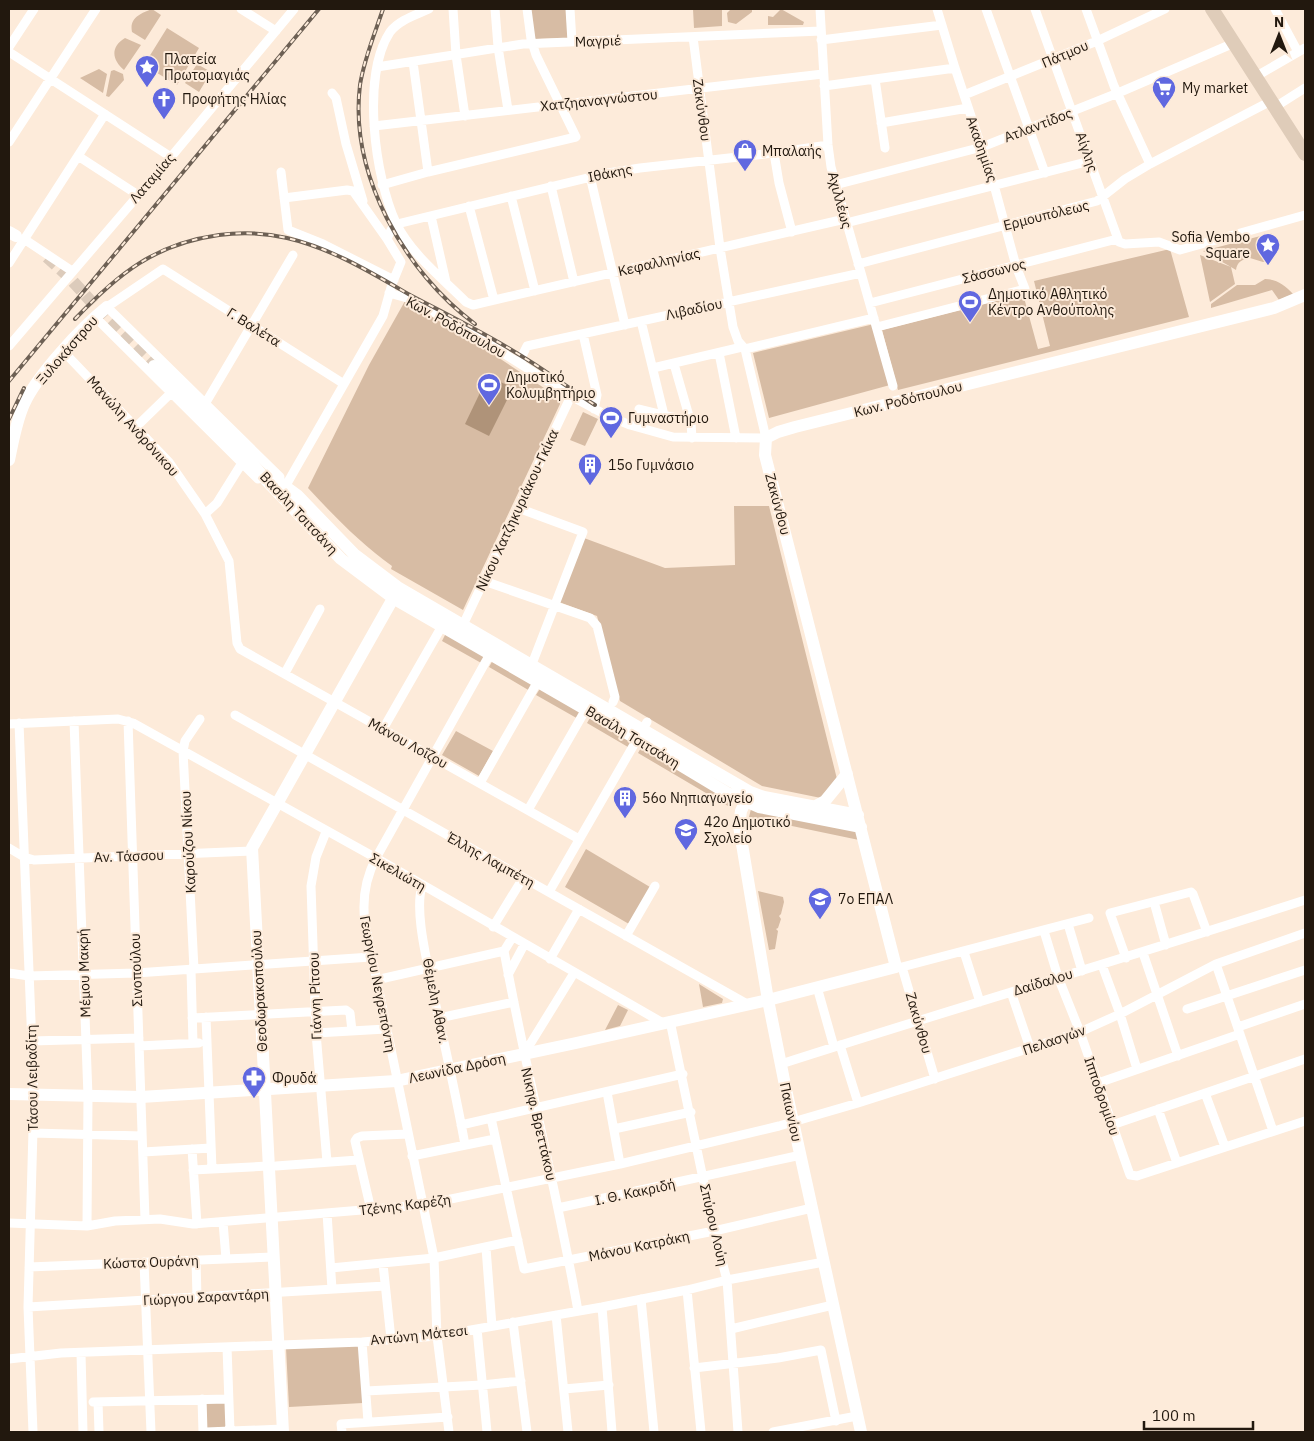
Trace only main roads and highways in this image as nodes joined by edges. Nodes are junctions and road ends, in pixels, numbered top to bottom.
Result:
1 (1217, 11) edge
2 (1303, 148) edge

1 - 2 main road

